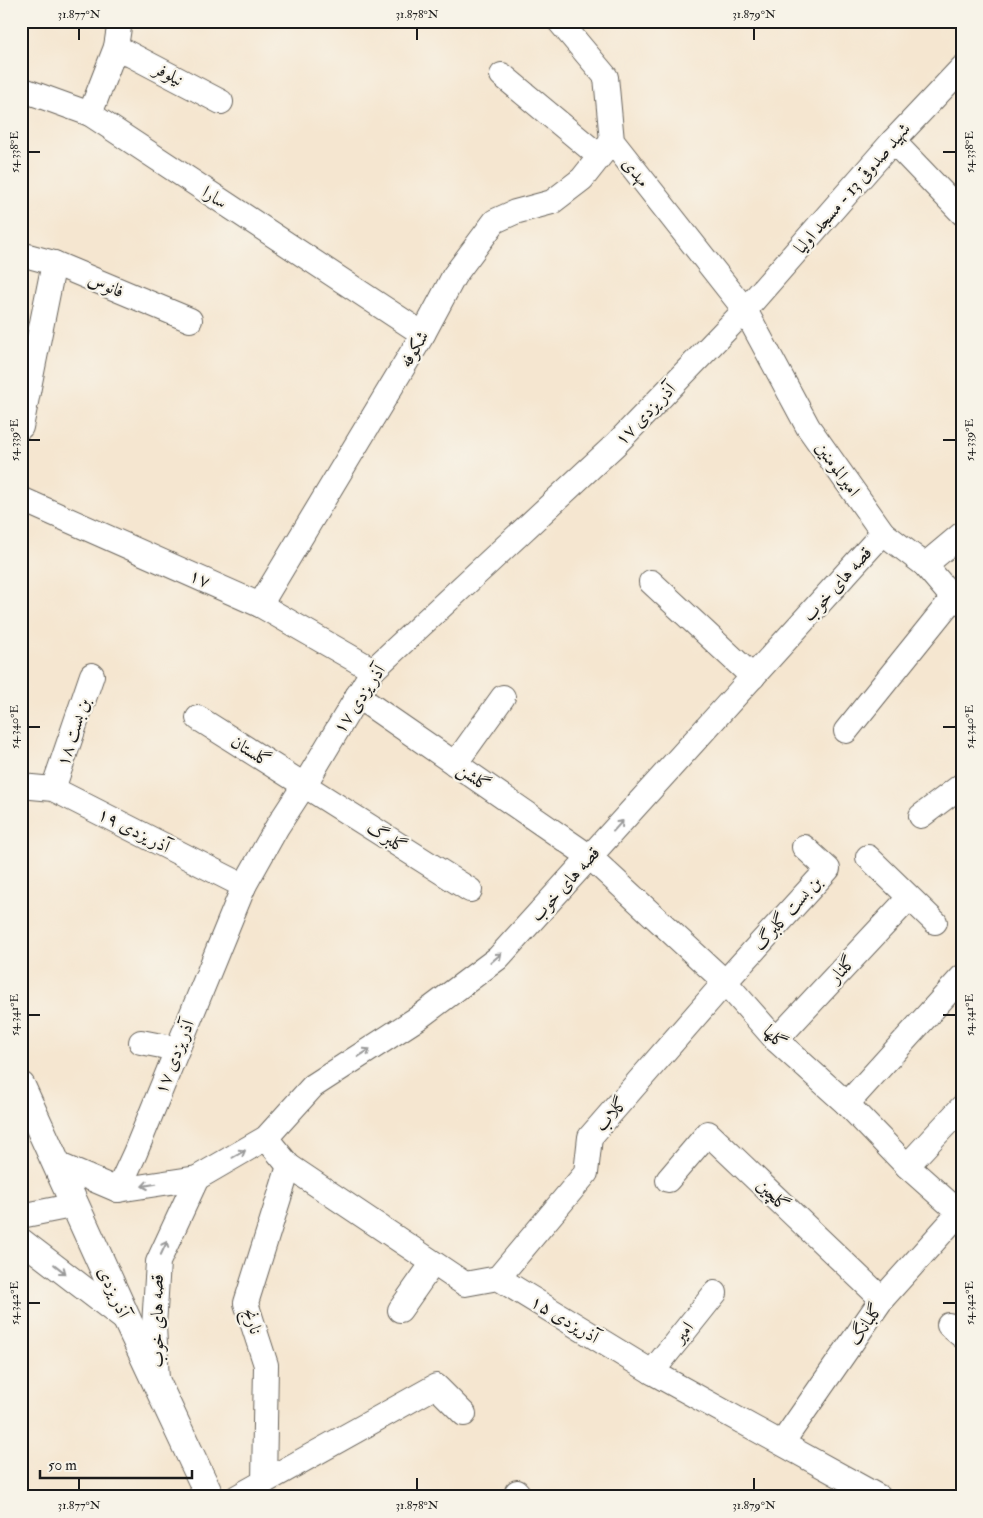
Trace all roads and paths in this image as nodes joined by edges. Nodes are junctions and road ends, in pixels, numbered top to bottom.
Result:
1 (120, 21) edge
2 (559, 21) edge
3 (116, 47) junction
4 (962, 68) edge
5 (502, 75) dead end
6 (21, 89) edge
7 (221, 102) dead end
8 (90, 114) junction
9 (893, 140) junction
10 (606, 149) junction
11 (962, 212) edge
12 (21, 254) edge
13 (54, 263) junction
14 (745, 310) junction
15 (190, 320) dead end
16 (423, 334) junction
17 (21, 427) edge
18 (21, 499) edge
19 (883, 533) junction
20 (962, 534) edge
21 (925, 565) junction
22 (651, 582) dead end
23 (957, 601) edge
24 (260, 605) junction
25 (374, 670) junction
26 (92, 675) dead end
27 (753, 677) junction
28 (357, 696) junction
29 (503, 697) dead end
30 (198, 718) dead end
31 (846, 731) dead end
32 (456, 764) junction
33 (305, 784) junction
34 (962, 785) edge
35 (21, 786) edge
36 (53, 788) junction
37 (921, 816) dead end
38 (804, 847) dead end
39 (590, 857) junction
40 (868, 857) dead end
41 (244, 886) junction
42 (470, 890) dead end
43 (908, 898) junction
44 (935, 922) dead end
45 (962, 978) edge
46 (725, 982) junction
47 (776, 1040) junction
48 (141, 1042) dead end
49 (178, 1049) junction
50 (21, 1086) edge
51 (847, 1104) junction
52 (962, 1107) edge
53 (266, 1138) junction
54 (57, 1164) junction
55 (289, 1166) junction
56 (907, 1166) junction
57 (197, 1178) junction
58 (668, 1180) dead end
59 (118, 1190) junction
60 (76, 1205) junction
61 (961, 1213) edge
62 (21, 1216) edge
63 (21, 1240) edge
64 (433, 1263) junction
65 (498, 1278) junction
66 (714, 1293) dead end
67 (882, 1299) junction
68 (400, 1310) dead end
69 (128, 1322) junction
70 (652, 1372) junction
71 (158, 1383) junction
72 (464, 1414) dead end
73 (782, 1443) junction
74 (264, 1482) junction
75 (210, 1497) edge
76 (237, 1497) edge
77 (879, 1497) edge

1 - 3 street
2 - 10 street, مهدی
3 - 7 street, نیلوفر
3 - 8 street
4 - 9 street, شهید صدوقی 13 - مسجد اولیا
5 - 10 street
6 - 8 street, سارا
8 - 16 street, سارا
9 - 11 street
9 - 14 street, شهید صدوقی 13 - مسجد اولیا
10 - 14 street, مهدی
10 - 16 street, شکوفه
12 - 13 street, فانوس
13 - 15 street, فانوس
13 - 17 street
14 - 19 street, امیرالمومنین
14 - 25 street, آذر یزدی ۱۷
16 - 24 street, شکوفه
18 - 24 street, ۱۷
19 - 21 street, امیرالمومنین
19 - 27 street, قصه های خوب
20 - 21 street
21 - 23 street, امیرالمومنین
22 - 27 street
23 - 31 street
24 - 25 street, ۱۷
25 - 28 street, آذر یزدی ۱۷
26 - 36 street, بن بست ۱۸
39 -> 27 street, قصه های خوب
28 - 32 street, گلشن
28 - 33 street, آذر یزدی ۱۷
29 - 32 street
30 - 33 street, گلستان
32 - 39 street, گلشن
33 - 41 street, آذر یزدی ۱۷
33 - 42 street, گلبرگ
34 - 37 street
35 - 36 street, آذر یزدی ۱۹
36 - 41 street, آذر یزدی ۱۹
38 - 46 street, بن بست گلبرگ
39 - 46 street, گلها
53 -> 39 street, قصه های خوب
40 - 43 street
41 - 49 street, آذر یزدی ۱۷
43 - 44 street
43 - 47 street, گلنار
45 - 51 street
46 - 47 street, گلها
46 - 65 street, گلاب
47 - 51 street, گلها
48 - 49 street
49 - 59 street, آذر یزدی ۱۷
50 - 54 street, آذر یزدی
51 - 56 street, گلها
52 - 56 street
53 - 55 street
57 -> 53 street, قصه های خوب
54 - 59 street
54 - 60 street, آذر یزدی
55 - 64 street
55 - 74 street, نارنج
56 - 61 street, گلها
57 -> 59 street, قصه های خوب
71 -> 57 street, قصه های خوب
58 - 67 street, گلچین
60 - 62 street
60 - 69 street, آذر یزدی
61 - 67 street, گلبانگ
63 -> 69 street
64 - 65 street
64 - 68 street
65 - 70 street, ۱۵ آذریزدی
66 - 70 street, امیر
67 - 73 street, گلبانگ
69 - 71 street, آذر یزدی
70 - 73 street, ۱۵ آذریزدی
71 - 75 street, آذر یزدی
72 - 74 street
73 - 77 street, ۱۵ آذریزدی
74 - 76 street

